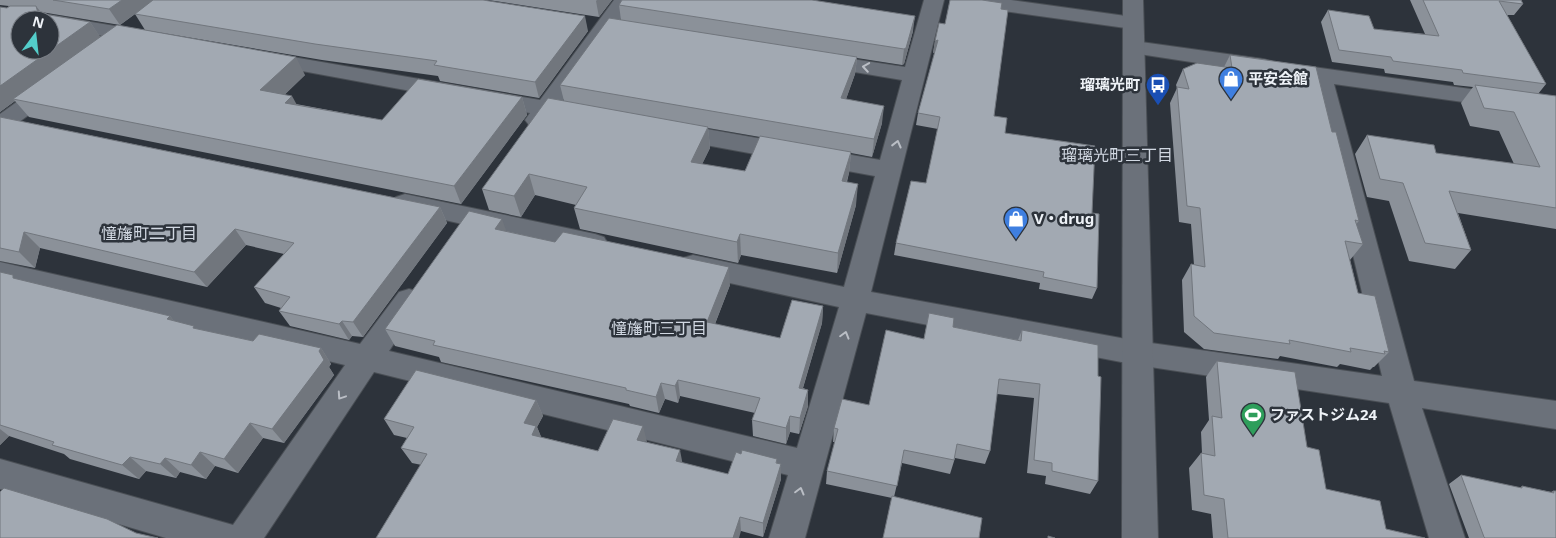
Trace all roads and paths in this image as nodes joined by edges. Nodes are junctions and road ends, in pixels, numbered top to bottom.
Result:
1 (624, 0) edge
2 (934, 0) edge
3 (968, 0) edge
4 (147, 17) edge
5 (60, 22) edge
6 (1133, 23) edge
7 (125, 34) junction
8 (164, 41) edge
9 (101, 51) edge
10 (242, 54) edge
11 (798, 57) edge
12 (69, 75) edge
13 (914, 75) junction
14 (1321, 75) junction
15 (546, 108) junction
16 (1556, 108) edge
17 (595, 116) edge
18 (2, 122) edge
19 (654, 127) edge
20 (34, 128) edge
21 (524, 139) edge
22 (890, 170) junction
23 (486, 193) edge
24 (383, 199) edge
25 (470, 217) junction
26 (453, 240) edge
27 (624, 250) edge
28 (672, 260) edge
29 (0, 272) edge
30 (424, 280) edge
31 (855, 300) junction
32 (1137, 353) junction
33 (366, 358) junction
34 (1401, 392) junction
35 (1556, 415) edge
36 (807, 465) junction
37 (0, 474) edge
38 (224, 538) edge
39 (244, 538) edge
40 (787, 538) edge
41 (1140, 538) edge
42 (1447, 538) edge

1 - 15 street
2 - 13 street
3 - 6 street
4 - 7 street
5 - 7 street
6 - 14 street
6 - 32 street
7 - 8 street
7 - 9 street
10 - 15 street
13 -> 11 street
12 - 18 street
22 -> 13 street
14 - 16 street
14 - 34 street
15 - 17 street
15 - 21 street
18 - 20 street
19 - 22 street
22 - 31 street
23 - 25 street
24 - 25 street
25 - 26 street
25 - 27 street
28 - 31 street
29 - 33 street
30 - 33 street
31 - 32 street
36 -> 31 street
32 - 34 street
32 - 41 street
33 - 36 street
33 -> 39 street
34 - 35 street
34 - 42 street
40 -> 36 street
37 - 38 street

